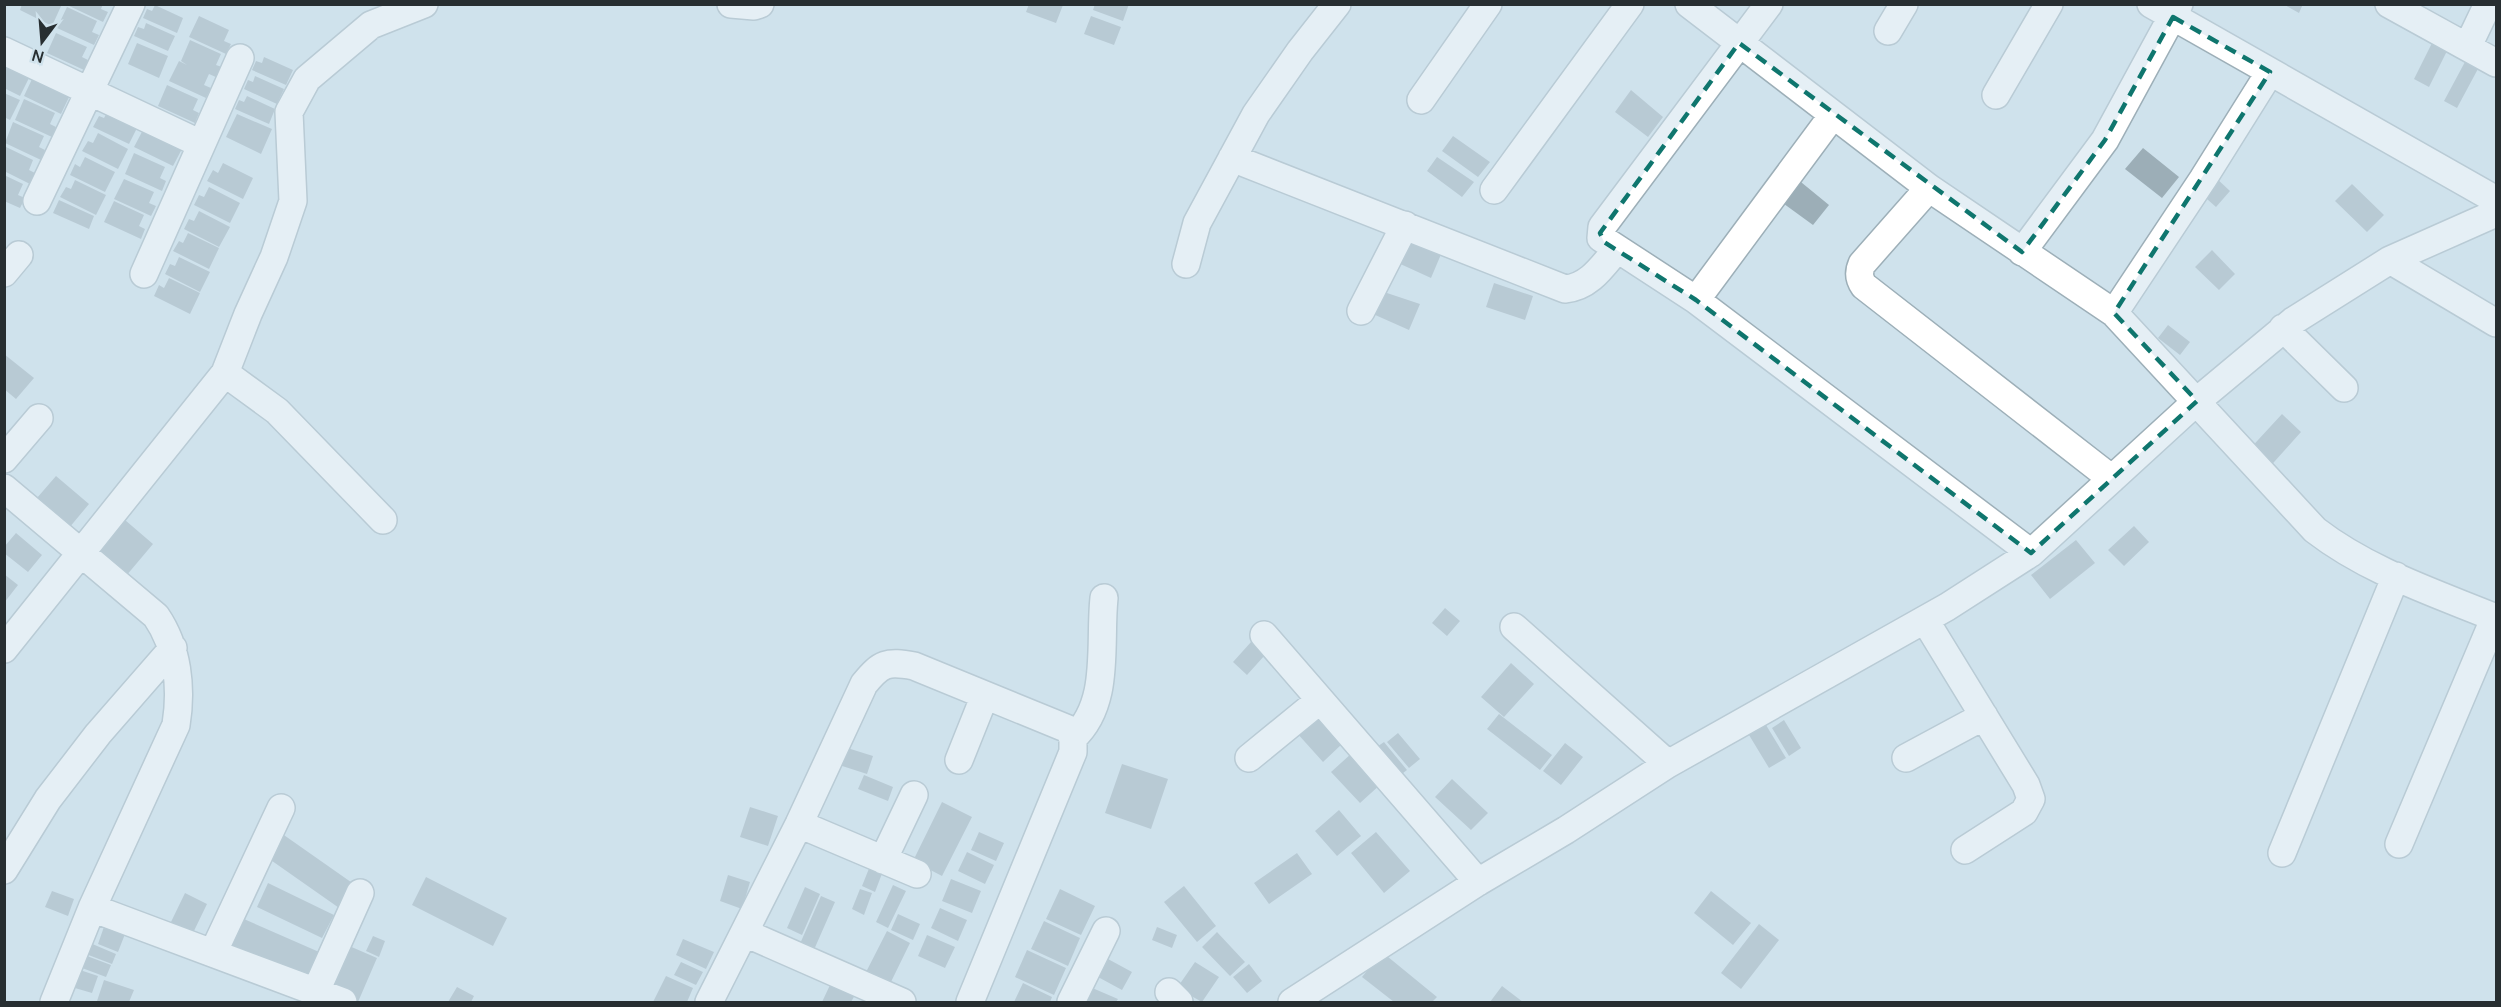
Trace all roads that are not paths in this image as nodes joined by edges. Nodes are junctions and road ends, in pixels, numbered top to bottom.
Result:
1 (131, 4) edge
2 (424, 4) edge
3 (731, 4) edge
4 (759, 4) edge
5 (1337, 4) edge
6 (1488, 4) edge
7 (1630, 4) edge
8 (1689, 4) edge
9 (1769, 4) edge
10 (1904, 4) edge
11 (2049, 4) edge
12 (2389, 4) edge
13 (2488, 4) edge
14 (2167, 9) edge
15 (1888, 31) dead end
16 (1739, 43) junction
17 (2468, 46) junction
18 (4, 51) edge
19 (240, 58) dead end
20 (2496, 63) edge
21 (2270, 72) junction
22 (91, 91) junction
23 (1996, 95) dead end
24 (1421, 100) dead end
25 (1833, 115) junction
26 (201, 144) junction
27 (1232, 158) junction
28 (1929, 188) junction
29 (1494, 190) dead end
30 (2496, 200) edge
31 (37, 201) dead end
32 (2496, 213) edge
33 (1405, 225) junction
34 (1617, 249) junction
35 (2022, 252) junction
36 (2390, 260) junction
37 (1186, 264) dead end
38 (144, 274) dead end
39 (1696, 300) junction
40 (1361, 311) dead end
41 (2114, 313) junction
42 (2496, 323) edge
43 (2283, 328) junction
44 (225, 373) junction
45 (2344, 388) dead end
46 (2197, 401) junction
47 (39, 417) dead end
48 (4, 459) edge
49 (2112, 479) junction
50 (4, 488) edge
51 (383, 520) dead end
52 (81, 553) junction
53 (2031, 553) junction
54 (2396, 576) junction
55 (1104, 598) dead end
56 (2496, 617) edge
57 (1925, 620) junction
58 (1514, 627) dead end
59 (1264, 635) dead end
60 (173, 648) junction
61 (4, 649) edge
62 (985, 695) junction
63 (1320, 700) junction
64 (1984, 716) junction
65 (1073, 738) junction
66 (1249, 758) dead end
67 (1906, 758) dead end
68 (959, 760) dead end
69 (1668, 764) junction
70 (914, 795) dead end
71 (281, 808) dead end
72 (799, 824) junction
73 (2399, 844) dead end
74 (1965, 850) dead end
75 (2282, 854) dead end
76 (884, 860) junction
77 (4, 870) edge
78 (917, 874) dead end
79 (1478, 882) junction
80 (360, 893) dead end
81 (92, 908) junction
82 (1106, 931) dead end
83 (745, 933) junction
84 (213, 953) junction
85 (299, 992) edge
86 (54, 1002) edge
87 (343, 1002) edge
88 (709, 1002) edge
89 (902, 1002) edge
90 (969, 1002) edge
91 (1071, 1002) edge
92 (1292, 1002) edge

1 - 22 street
2 - 44 street
3 - 4 street
5 - 27 street
6 - 24 street
7 - 29 street
8 - 16 street
9 - 16 street
10 - 15 street
11 - 23 street
12 - 17 street
13 - 17 street
14 - 21 street
14 - 35 street
16 - 25 street
16 - 34 street
17 - 20 street
18 - 22 street
19 - 26 street
21 - 30 street
21 - 41 street
22 - 26 street
22 - 31 street
25 - 28 street
25 - 39 street
26 - 38 street
27 - 33 street
27 - 37 street
28 - 35 street
28 - 49 street
32 - 36 street
33 - 34 street
33 - 40 street
34 - 39 street
35 - 41 street
36 - 42 street
36 - 43 street
39 - 53 street
41 - 46 street
43 - 45 street
43 - 46 street
44 - 51 street
44 - 52 street
46 - 49 street
46 - 54 street
47 - 48 street
49 - 53 street
50 - 52 street
52 - 60 street
52 - 61 street
53 - 57 street
54 - 56 street
54 - 75 street
55 - 65 street
56 - 73 street
57 - 64 street
57 - 69 street
58 - 69 street
59 - 63 street
60 - 77 street
60 - 81 street
62 - 65 street
62 - 68 street
62 - 72 street
63 - 66 street
63 - 79 street
64 - 67 street
64 - 74 street
65 - 90 street
69 - 79 street
70 - 76 street
71 - 84 street
72 - 76 street
72 - 83 street
76 - 78 street
79 - 92 street
80 - 85 street
81 - 84 street
81 - 86 street
82 - 91 street
83 - 88 street
83 - 89 street
84 - 85 street
85 - 87 street

